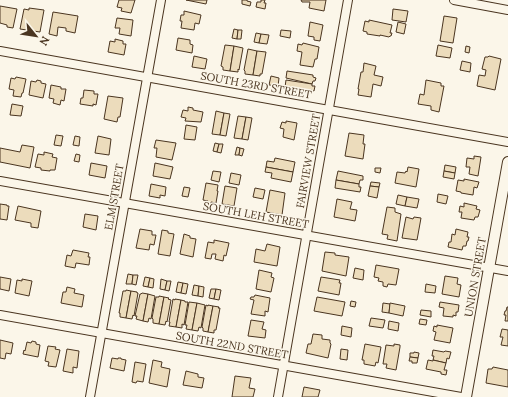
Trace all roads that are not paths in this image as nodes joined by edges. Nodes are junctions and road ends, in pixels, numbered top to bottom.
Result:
1 (161, 0) edge
2 (348, 0) edge
3 (454, 0) edge
4 (508, 10) edge
5 (0, 51) edge
6 (147, 77) junction
7 (329, 110) junction
8 (508, 142) edge
9 (508, 162) edge
10 (0, 182) edge
11 (124, 203) junction
12 (306, 235) junction
13 (489, 267) junction
14 (508, 271) edge
15 (0, 315) edge
16 (101, 333) junction
17 (283, 366) junction
18 (90, 397) edge
19 (278, 397) edge
20 (461, 397) edge
21 (466, 397) edge

1 - 6 street, ELM STREET
2 - 7 street, FAIRVIEW STREET
3 - 4 street
5 - 6 street, SOUTH 23RD STREET
6 - 7 street, SOUTH 23RD STREET
6 - 11 street, ELM STREET
7 - 8 street, SOUTH 23RD STREET
7 - 12 street, FAIRVIEW STREET
9 - 13 street, UNION STREET
10 - 11 street, SOUTH LEH STREET
11 - 12 street, SOUTH LEH STREET
11 - 16 street, ELM STREET
12 - 13 street, SOUTH LEH STREET
12 - 17 street, FAIRVIEW STREET
13 - 14 street, SOUTH LEH STREET
13 - 21 street, UNION STREET
15 - 16 street, SOUTH 22ND STREET
16 - 17 street, SOUTH 22ND STREET
16 - 18 street, ELM STREET
17 - 19 street, FAIRVIEW STREET
17 - 20 street, SOUTH 22ND STREET

